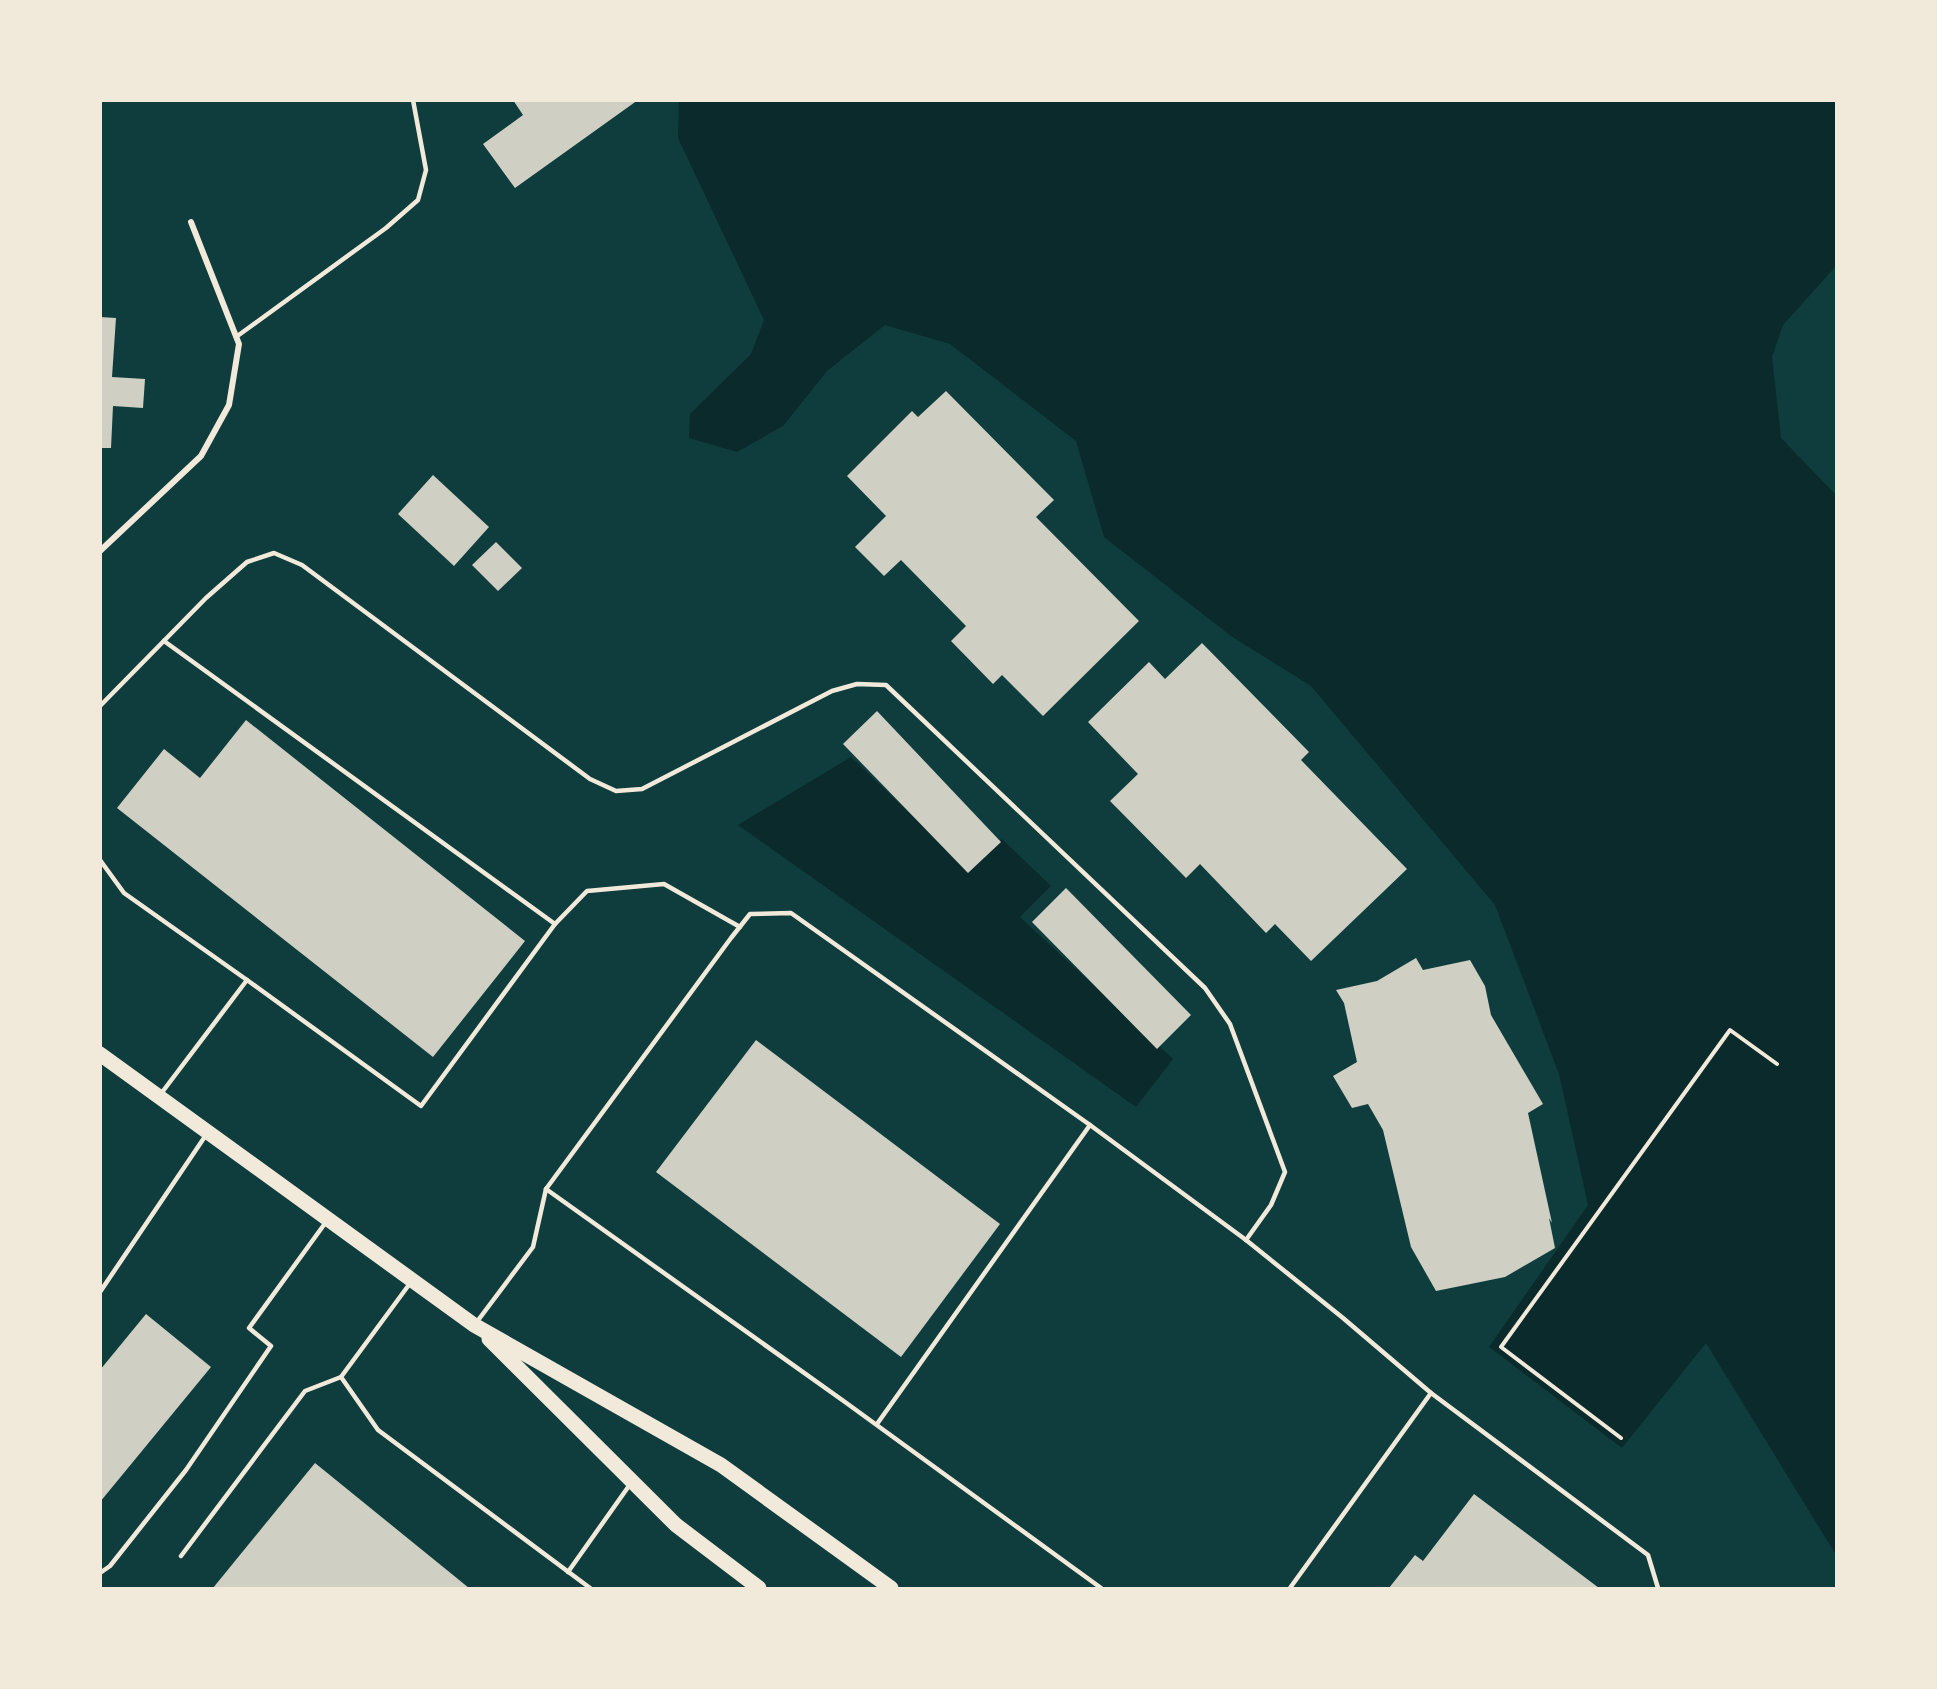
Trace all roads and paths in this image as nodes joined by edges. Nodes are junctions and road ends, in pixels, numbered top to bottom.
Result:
1 (412, 100) edge
2 (191, 222) dead end
3 (237, 337) junction
4 (100, 551) edge
5 (164, 641) junction
6 (100, 706) edge
7 (100, 860) edge
8 (555, 924) junction
9 (740, 927) junction
10 (247, 980) junction
11 (100, 1054) edge
12 (1777, 1064) dead end
13 (158, 1097) junction
14 (1090, 1125) junction
15 (208, 1133) junction
16 (546, 1189) junction
17 (327, 1219) junction
18 (1246, 1240) junction
19 (412, 1280) junction
20 (100, 1292) edge
21 (474, 1324) junction
22 (341, 1377) junction
23 (1431, 1393) junction
24 (877, 1424) junction
25 (1621, 1438) dead end
26 (632, 1481) junction
27 (181, 1556) dead end
28 (568, 1572) junction
29 (100, 1573) edge
30 (590, 1588) edge
31 (758, 1588) edge
32 (891, 1588) edge
33 (1101, 1588) edge
34 (1290, 1588) edge
35 (1658, 1588) edge

1 - 3 lane
2 - 3 street
3 - 4 street
5 - 6 lane
5 - 8 lane
5 - 18 lane
7 - 10 lane
8 - 9 lane
8 - 10 lane
9 - 14 lane
9 - 16 lane
10 - 13 lane
11 - 13 main road
12 - 25 path
13 - 15 main road
14 - 18 lane
14 - 24 lane
15 - 17 main road
15 - 20 lane
16 - 21 lane
16 - 24 lane
17 - 19 main road
17 - 29 lane
18 - 23 lane
19 - 21 main road
19 - 22 lane
21 - 26 main road
21 - 32 main road
22 - 27 lane
22 - 28 lane
23 - 34 lane
23 - 35 lane
24 - 33 lane
26 - 28 lane
26 - 31 main road
28 - 30 lane

